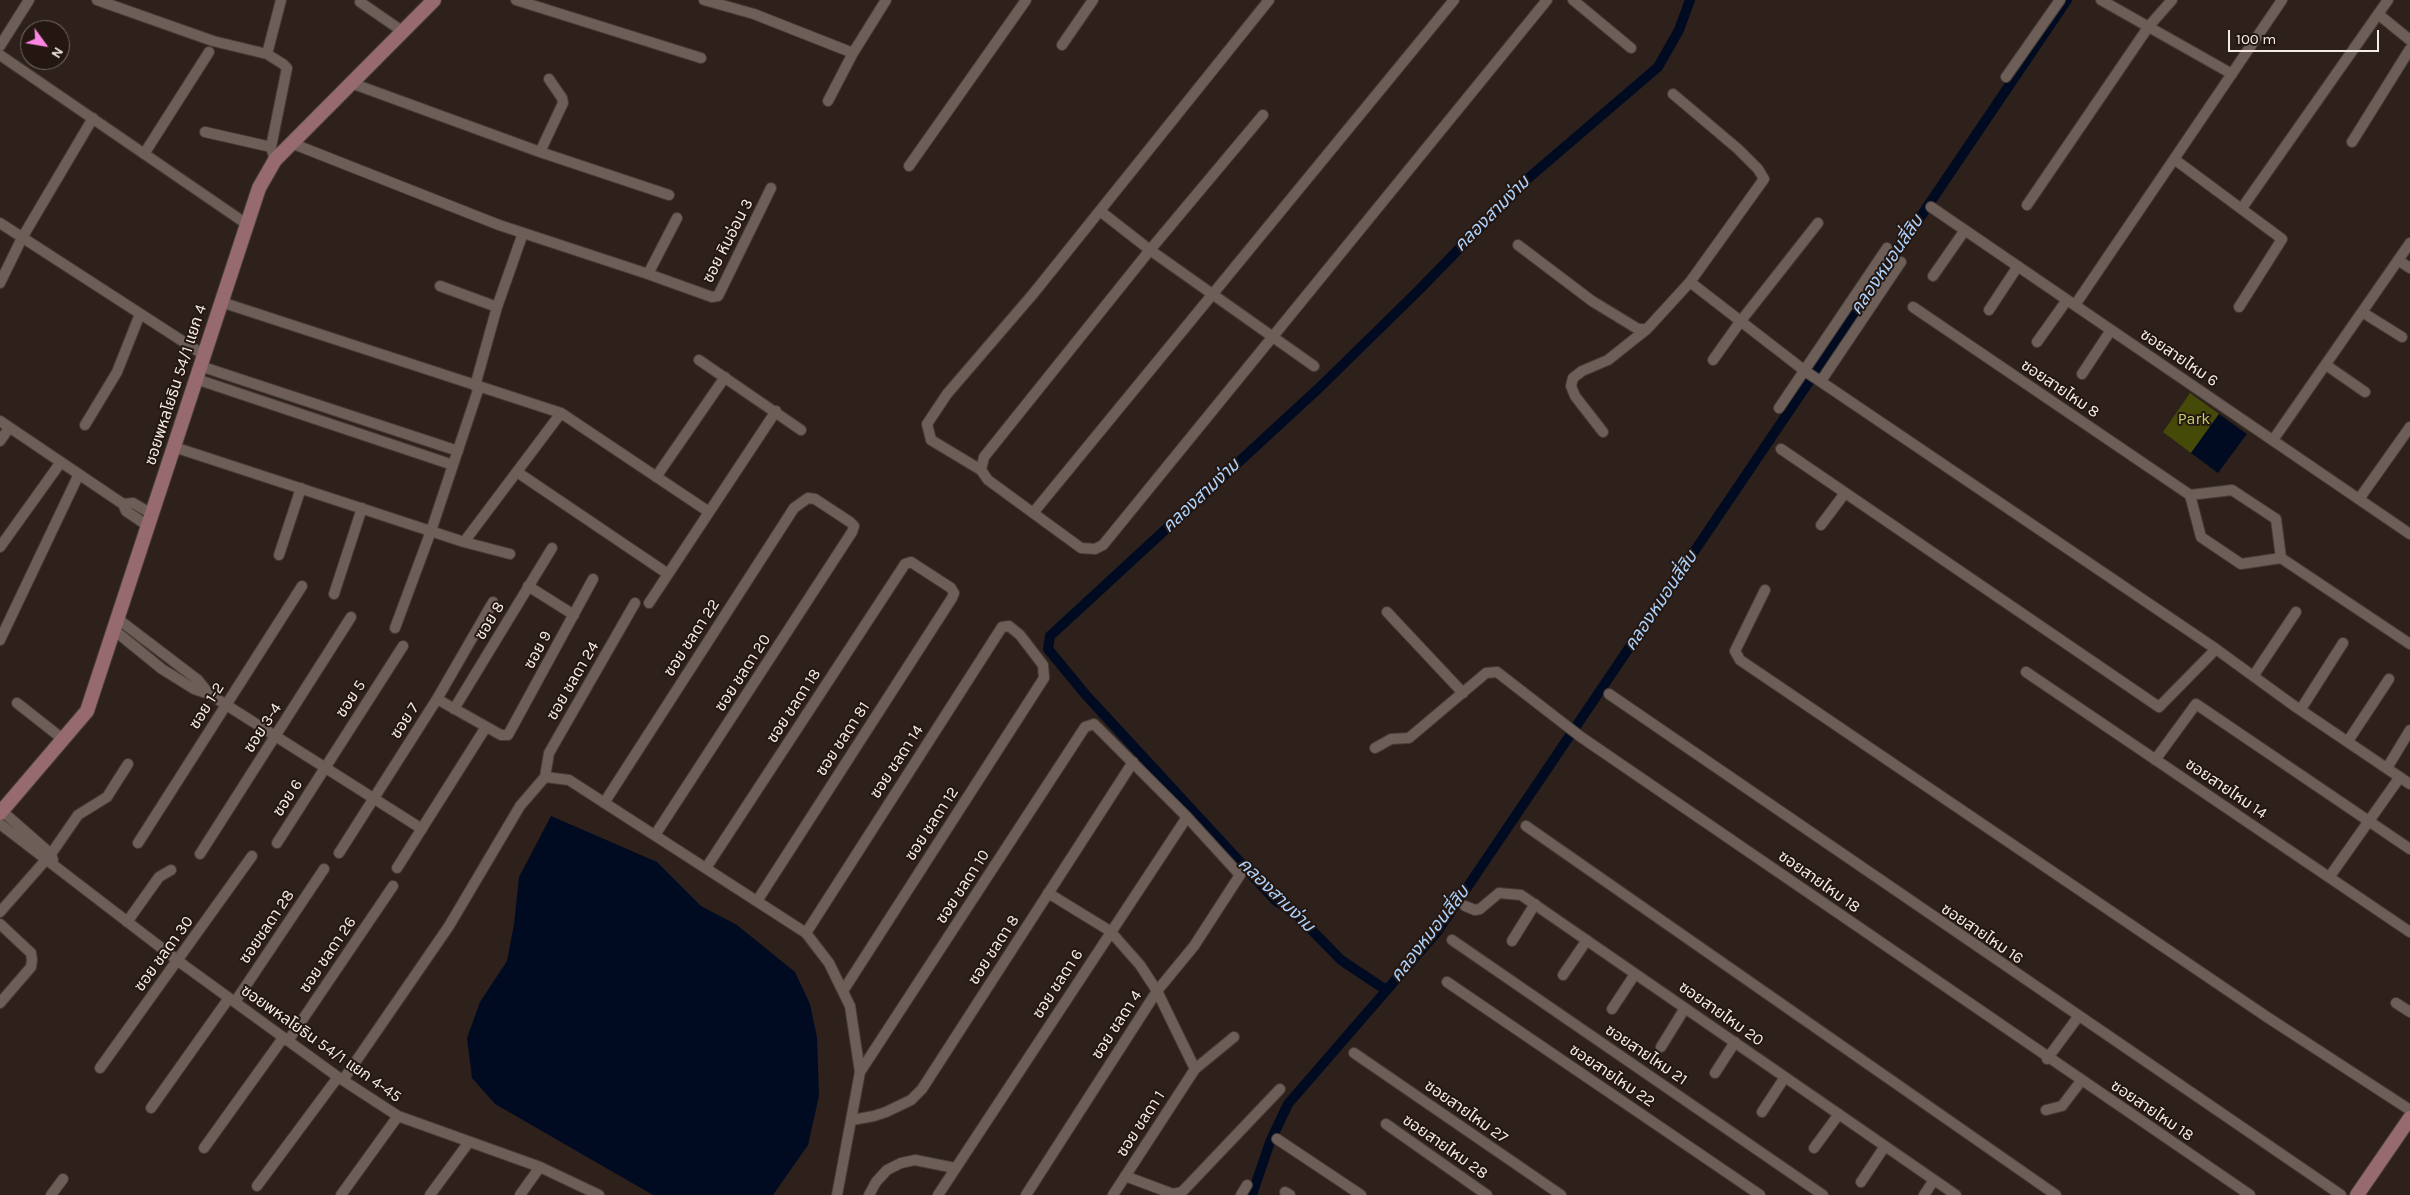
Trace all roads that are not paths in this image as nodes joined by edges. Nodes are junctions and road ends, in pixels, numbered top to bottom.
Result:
1 (29, 0) edge
2 (97, 0) edge
3 (281, 0) edge
4 (434, 0) edge
5 (516, 0) edge
6 (704, 0) edge
7 (886, 0) edge
8 (1026, 0) edge
9 (1093, 0) edge
10 (1269, 0) edge
11 (1454, 0) edge
12 (1546, 0) edge
13 (1573, 0) edge
14 (2060, 0) edge
15 (2101, 0) edge
16 (2172, 0) edge
17 (2282, 0) edge
18 (2388, 0) edge
19 (360, 2) dead end
20 (2378, 14) junction
21 (2149, 26) junction
22 (402, 31) junction
23 (2410, 40) edge
24 (1062, 45) dead end
25 (0, 46) edge
26 (1631, 48) dead end
27 (2410, 49) edge
28 (209, 52) dead end
29 (853, 53) junction
30 (267, 54) junction
31 (0, 55) edge
32 (701, 58) dead end
33 (2232, 74) junction
34 (2006, 77) dead end
35 (549, 79) dead end
36 (351, 83) junction
37 (1673, 94) dead end
38 (828, 101) dead end
39 (1263, 115) dead end
40 (93, 118) junction
41 (205, 132) dead end
42 (2352, 142) dead end
43 (292, 143) junction
44 (540, 152) junction
45 (273, 153) junction
46 (144, 154) junction
47 (2174, 159) junction
48 (908, 166) dead end
49 (771, 188) dead end
50 (669, 195) dead end
51 (2027, 205) dead end
52 (1931, 207) dead end
53 (2242, 208) junction
54 (1100, 211) junction
55 (678, 218) dead end
56 (0, 223) edge
57 (1818, 223) dead end
58 (248, 225) junction
59 (1966, 230) junction
60 (522, 233) junction
61 (22, 238) junction
62 (2410, 244) edge
63 (1518, 245) dead end
64 (1887, 248) dead end
65 (1150, 250) junction
66 (2398, 260) junction
67 (1901, 262) dead end
68 (2018, 266) junction
69 (2410, 268) edge
70 (648, 274) junction
71 (1933, 276) dead end
72 (1690, 282) junction
73 (0, 283) edge
74 (440, 286) dead end
75 (1212, 294) junction
76 (222, 302) junction
77 (2071, 302) junction
78 (497, 307) junction
79 (1913, 307) dead end
80 (2239, 307) dead end
81 (1989, 310) dead end
82 (2362, 312) junction
83 (140, 314) junction
84 (1740, 322) junction
85 (1647, 329) junction
86 (2111, 330) junction
87 (1272, 337) junction
88 (2402, 337) dead end
89 (2036, 342) dead end
90 (699, 360) dead end
91 (1713, 360) dead end
92 (2326, 365) junction
93 (1314, 366) dead end
94 (200, 367) junction
95 (1804, 370) junction
96 (2082, 374) dead end
97 (229, 376) junction
98 (725, 377) junction
99 (1819, 380) junction
100 (477, 386) junction
101 (225, 389) junction
102 (2365, 392) dead end
103 (1779, 408) dead end
104 (334, 410) junction
105 (776, 411) junction
106 (561, 414) junction
107 (0, 421) edge
108 (329, 424) junction
109 (86, 425) dead end
110 (2410, 427) edge
111 (9, 428) junction
112 (801, 430) dead end
113 (1603, 432) dead end
114 (2273, 440) junction
115 (0, 441) edge
116 (174, 447) junction
117 (1781, 449) dead end
118 (458, 451) junction
119 (62, 462) junction
120 (453, 466) junction
121 (981, 470) junction
122 (517, 472) junction
123 (79, 474) junction
124 (656, 477) junction
125 (301, 488) junction
126 (1845, 493) junction
127 (2190, 495) junction
128 (2359, 500) junction
129 (362, 508) junction
130 (709, 512) junction
131 (1033, 513) junction
132 (150, 520) junction
133 (1821, 525) dead end
134 (854, 526) joint
135 (431, 531) junction
136 (2410, 534) edge
137 (464, 542) junction
138 (0, 547) edge
139 (552, 548) dead end
140 (510, 554) dead end
141 (279, 555) dead end
142 (2282, 558) junction
143 (668, 574) junction
144 (593, 579) dead end
145 (302, 586) dead end
146 (528, 586) junction
147 (1765, 590) dead end
148 (954, 593) joint
149 (334, 594) dead end
150 (493, 602) dead end
151 (636, 603) dead end
152 (649, 603) dead end
153 (1387, 612) dead end
154 (2296, 612) dead end
155 (574, 615) junction
156 (351, 617) dead end
157 (116, 624) junction
158 (395, 628) dead end
159 (0, 640) edge
160 (2343, 643) dead end
161 (2410, 644) edge
162 (403, 646) dead end
163 (2216, 648) junction
164 (1045, 672) joint
165 (2026, 672) dead end
166 (2254, 675) junction
167 (2389, 679) dead end
168 (1463, 693) junction
169 (1609, 694) dead end
170 (437, 699) junction
171 (16, 703) dead end
172 (226, 705) junction
173 (454, 709) junction
174 (2300, 709) junction
175 (486, 727) junction
176 (2410, 730) edge
177 (275, 737) junction
178 (64, 740) junction
179 (2348, 741) junction
180 (1375, 748) dead end
181 (2155, 760) junction
182 (1133, 762) junction
183 (128, 764) dead end
184 (2387, 768) junction
185 (324, 769) junction
186 (545, 777) junction
187 (2400, 777) junction
188 (2410, 784) edge
189 (373, 799) junction
190 (604, 803) junction
191 (1, 816) edge
192 (1187, 817) junction
193 (2368, 820) junction
194 (1526, 826) dead end
195 (422, 829) junction
196 (655, 835) junction
197 (138, 843) dead end
198 (277, 843) dead end
199 (2410, 849) edge
200 (339, 853) dead end
201 (200, 854) dead end
202 (252, 856) dead end
203 (51, 860) junction
204 (397, 868) dead end
205 (706, 868) junction
206 (324, 869) dead end
207 (171, 870) dead end
208 (2330, 876) junction
209 (393, 886) dead end
210 (1048, 893) junction
211 (757, 901) junction
212 (1535, 904) junction
213 (1465, 906) dead end
214 (0, 912) edge
215 (127, 922) junction
216 (0, 924) edge
217 (1110, 932) junction
218 (2410, 932) edge
219 (806, 933) junction
220 (1452, 940) dead end
221 (1587, 940) junction
222 (1512, 941) dead end
223 (178, 961) junction
224 (1636, 974) junction
225 (1563, 975) dead end
226 (1447, 982) dead end
227 (843, 991) junction
228 (1157, 991) junction
229 (232, 1000) junction
230 (0, 1003) edge
231 (2396, 1003) dead end
232 (1685, 1008) junction
233 (1612, 1009) dead end
234 (2410, 1012) edge
235 (2078, 1018) junction
236 (1234, 1037) dead end
237 (286, 1039) junction
238 (1734, 1042) junction
239 (1661, 1047) dead end
240 (1354, 1053) dead end
241 (2048, 1059) junction
242 (100, 1068) dead end
243 (1195, 1069) junction
244 (860, 1072) junction
245 (1715, 1073) dead end
246 (1785, 1077) junction
247 (341, 1079) junction
248 (2081, 1082) junction
249 (1280, 1089) dead end
250 (151, 1108) dead end
251 (2046, 1110) dead end
252 (2410, 1110) edge
253 (1762, 1112) dead end
254 (1839, 1114) junction
255 (398, 1116) junction
256 (2410, 1118) edge
257 (852, 1120) junction
258 (1386, 1124) dead end
259 (1277, 1139) dead end
260 (469, 1142) junction
261 (1885, 1146) junction
262 (204, 1148) dead end
263 (1814, 1148) dead end
264 (540, 1167) junction
265 (955, 1168) junction
266 (1125, 1176) junction
267 (63, 1179) dead end
268 (1934, 1180) junction
269 (1861, 1182) dead end
270 (1247, 1185) dead end
271 (258, 1186) dead end
272 (51, 1195) edge
273 (341, 1195) edge
274 (430, 1195) edge
275 (520, 1195) edge
276 (598, 1195) edge
277 (837, 1195) edge
278 (869, 1195) edge
279 (938, 1195) edge
280 (1026, 1195) edge
281 (1112, 1195) edge
282 (1241, 1195) edge
283 (1361, 1195) edge
284 (1486, 1195) edge
285 (1561, 1195) edge
286 (1760, 1195) edge
287 (1823, 1195) edge
288 (1924, 1195) edge
289 (1956, 1195) edge
290 (2056, 1195) edge
291 (2250, 1195) edge
292 (2341, 1195) edge
293 (2357, 1195) edge

1 - 25 street
2 - 30 street
3 - 30 street
4 - 22 street, ซอยพหลโยธิน 54/1 แยก 4
5 - 32 street
6 - 29 street
7 - 29 street
8 - 48 street
9 - 24 street
10 - 54 street
11 - 75 street
12 - 87 street
13 - 26 street
14 - 34 street
15 - 21 street
16 - 21 street
17 - 33 street
18 - 20 street
19 - 22 street
20 - 23 street
20 - 53 street
21 - 33 street
21 - 51 street
22 - 36 street, ซอยพหลโยธิน 54/1 แยก 4
27 - 42 street
28 - 46 street
29 - 38 street
30 - 45 street
31 - 40 street
33 - 47 street
35 - 44 street
36 - 43 street, ซอยพหลโยธิน 54/1 แยก 4
36 - 44 street
37 - 72 street
39 - 65 street
40 - 46 street
40 - 61 street
41 - 45 street
43 - 45 street, ซอยพหลโยธิน 54/1 แยก 4
43 - 60 street
44 - 50 street
45 - 58 street, ซอยพหลโยธิน 54/1 แยก 4
46 - 58 street
47 - 53 street
47 - 77 street
49 - 70 street, ซอย หินอ่อน 3
52 - 59 street, ซอยสายไหม 6
53 - 80 street
54 - 65 street
54 - 121 street
55 - 70 street
56 - 61 street
57 - 84 street
58 - 76 street, ซอยพหลโยธิน 54/1 แยก 4
59 - 68 street, ซอยสายไหม 6
59 - 71 street
60 - 70 street
60 - 78 street
61 - 73 street
61 - 83 street
62 - 66 street
63 - 85 street
64 - 95 street
65 - 75 street
65 - 121 street
66 - 69 street
66 - 82 street
67 - 99 street
68 - 77 street, ซอยสายไหม 6
68 - 81 street
72 - 84 street
72 - 85 street
74 - 78 street
75 - 87 street
75 - 131 street
76 - 94 street, ซอยพหลโยธิน 54/1 แยก 4
76 - 100 street
77 - 86 street, ซอยสายไหม 6
77 - 89 street
78 - 100 street
79 - 127 street, ซอยสายไหม 8
82 - 88 street
82 - 92 street
83 - 94 street
83 - 109 street
84 - 91 street
84 - 95 street
85 - 113 street
86 - 96 street
86 - 114 street, ซอยสายไหม 6
87 - 93 street
87 - 131 street
90 - 98 street
92 - 102 street
92 - 114 street
94 - 97 street
94 - 101 street
94 - 116 street, ซอยพหลโยธิน 54/1 แยก 4
95 - 99 street
95 - 103 street
97 - 101 street
97 - 104 street
98 - 105 street
98 - 124 street
99 - 163 street
100 - 106 street
100 - 118 street
101 - 108 street
104 - 108 street
104 - 118 street
105 - 112 street
105 - 130 street
106 - 122 street
106 - 124 street
107 - 111 street
108 - 120 street
110 - 128 street
111 - 115 street
111 - 119 street
114 - 128 street, ซอยสายไหม 6
116 - 125 street
116 - 132 street, ซอยพหลโยธิน 54/1 แยก 4
117 - 126 street
118 - 120 street
119 - 123 street
119 - 138 street
120 - 135 street
121 - 131 street
122 - 137 street
122 - 143 street
123 - 132 street
123 - 159 street
124 - 130 street
125 - 129 street
125 - 141 street
126 - 133 street
126 - 163 street
127 - 142 street
127 - 142 street
128 - 136 street, ซอยสายไหม 6
129 - 135 street
129 - 149 street
130 - 143 street
132 - 157 street, ซอยพหลโยธิน 54/1 แยก 4
134 - 190 street, ซอย ชลดา 22
134 - 196 street, ซอย ชลดา 20
135 - 137 street
135 - 158 street
137 - 140 street
139 - 146 street, ซอย 8
142 - 161 street
143 - 152 street
144 - 155 street, ซอย 9
145 - 172 street, ซอย 1-2
146 - 155 street
146 - 173 street, ซอย 8
147 - 252 street
148 - 205 street, ซอย ชลดา 18
148 - 211 street, ซอย ชลดา 81
150 - 170 street, ซอย 7
151 - 186 street, ซอย ชลดา 24
153 - 168 street
154 - 166 street
155 - 175 street, ซอย 9
156 - 177 street, ซอย 3-4
157 - 172 street
157 - 178 street, ซอยพหลโยธิน 54/1 แยก 4
160 - 174 street
162 - 185 street, ซอย 5
163 - 166 street
164 - 219 street, ซอย ชลดา 14
164 - 227 street, ซอย ชลดา 12
165 - 181 street, ซอยสายไหม 14
166 - 174 street
167 - 179 street
168 - 180 street, ซอยสายไหม 18
168 - 241 street, ซอยสายไหม 18
169 - 235 street, ซอยสายไหม 16
170 - 173 street
170 - 189 street, ซอย 7
171 - 178 street
172 - 177 street
172 - 197 street, ซอย 1-2
173 - 175 street
174 - 179 street
175 - 195 street
176 - 184 street
177 - 185 street
177 - 201 street, ซอย 3-4
178 - 191 street, ซอยพหลโยธิน 54/1 แยก 4
179 - 184 street
181 - 193 street
181 - 208 street, ซอยสายไหม 14
182 - 192 street
182 - 210 street, ซอย ชลดา 8
182 - 244 street, ซอย ชลดา 10
183 - 203 street
184 - 187 street
185 - 189 street
185 - 198 street, ซอย 6
186 - 190 street
186 - 247 street
187 - 188 street
187 - 193 street
189 - 195 street
189 - 200 street, ซอย 7
190 - 196 street
191 - 203 street, ซอยพหลโยธิน 54/1 แยก 4-45
192 - 217 street, ซอย ชลดา 6
192 - 228 street, ซอย ชลดา 4
193 - 199 street
193 - 208 street
194 - 290 street
195 - 204 street
196 - 205 street
202 - 223 street, ซอย ชลดา 30
203 - 214 street
203 - 215 street, ซอยพหลโยธิน 54/1 แยก 4-45
205 - 211 street
206 - 229 street, ซอยชลดา 28
207 - 215 street
208 - 218 street, ซอยสายไหม 14
209 - 237 street, ซอย ชลดา 26
210 - 217 street
210 - 257 street, ซอย ชลดา 8
211 - 219 street
212 - 213 street, ซอยสายไหม 20
212 - 221 street, ซอยสายไหม 20
212 - 222 street
215 - 223 street, ซอยพหลโยธิน 54/1 แยก 4-45
216 - 230 street
217 - 228 street
217 - 265 street, ซอย ชลดา 6
219 - 227 street
220 - 287 street, ซอยสายไหม 21
221 - 224 street, ซอยสายไหม 20
221 - 225 street
223 - 229 street, ซอยพหลโยธิน 54/1 แยก 4-45
223 - 242 street, ซอย ชลดา 30
224 - 232 street, ซอยสายไหม 20
224 - 233 street
226 - 286 street, ซอยสายไหม 22
227 - 244 street
228 - 243 street
228 - 280 street, ซอย ชลดา 4
229 - 237 street, ซอยพหลโยธิน 54/1 แยก 4-45
229 - 250 street, ซอยชลดา 28
231 - 234 street
232 - 238 street, ซอยสายไหม 20
232 - 239 street
235 - 241 street
235 - 292 street, ซอยสายไหม 16
236 - 243 street, ซอย ชลดา 1
237 - 247 street, ซอยพหลโยธิน 54/1 แยก 4-45
237 - 262 street, ซอย ชลดา 26
238 - 245 street
238 - 246 street, ซอยสายไหม 20
240 - 285 street, ซอยสายไหม 27
241 - 248 street, ซอยสายไหม 18
243 - 266 street, ซอย ชลดา 1
244 - 257 street
246 - 253 street
246 - 254 street, ซอยสายไหม 20
247 - 255 street, ซอยพหลโยธิน 54/1 แยก 4-45
247 - 271 street
248 - 251 street
248 - 291 street, ซอยสายไหม 18
249 - 266 street
254 - 261 street, ซอยสายไหม 20
254 - 263 street
255 - 260 street, ซอยพหลโยธิน 54/1 แยก 4-45
255 - 273 street
256 - 293 street
257 - 277 street
258 - 284 street, ซอยสายไหม 28
259 - 283 street
260 - 264 street, ซอยพหลโยธิน 54/1 แยก 4-45
260 - 274 street
261 - 268 street, ซอยสายไหม 20
261 - 269 street
264 - 275 street
264 - 276 street, ซอยพหลโยธิน 54/1 แยก 4-45
265 - 278 street
265 - 279 street, ซอย ชลดา 6
266 - 281 street, ซอย ชลดา 1
267 - 272 street
268 - 288 street
268 - 289 street, ซอยสายไหม 20
270 - 282 street

